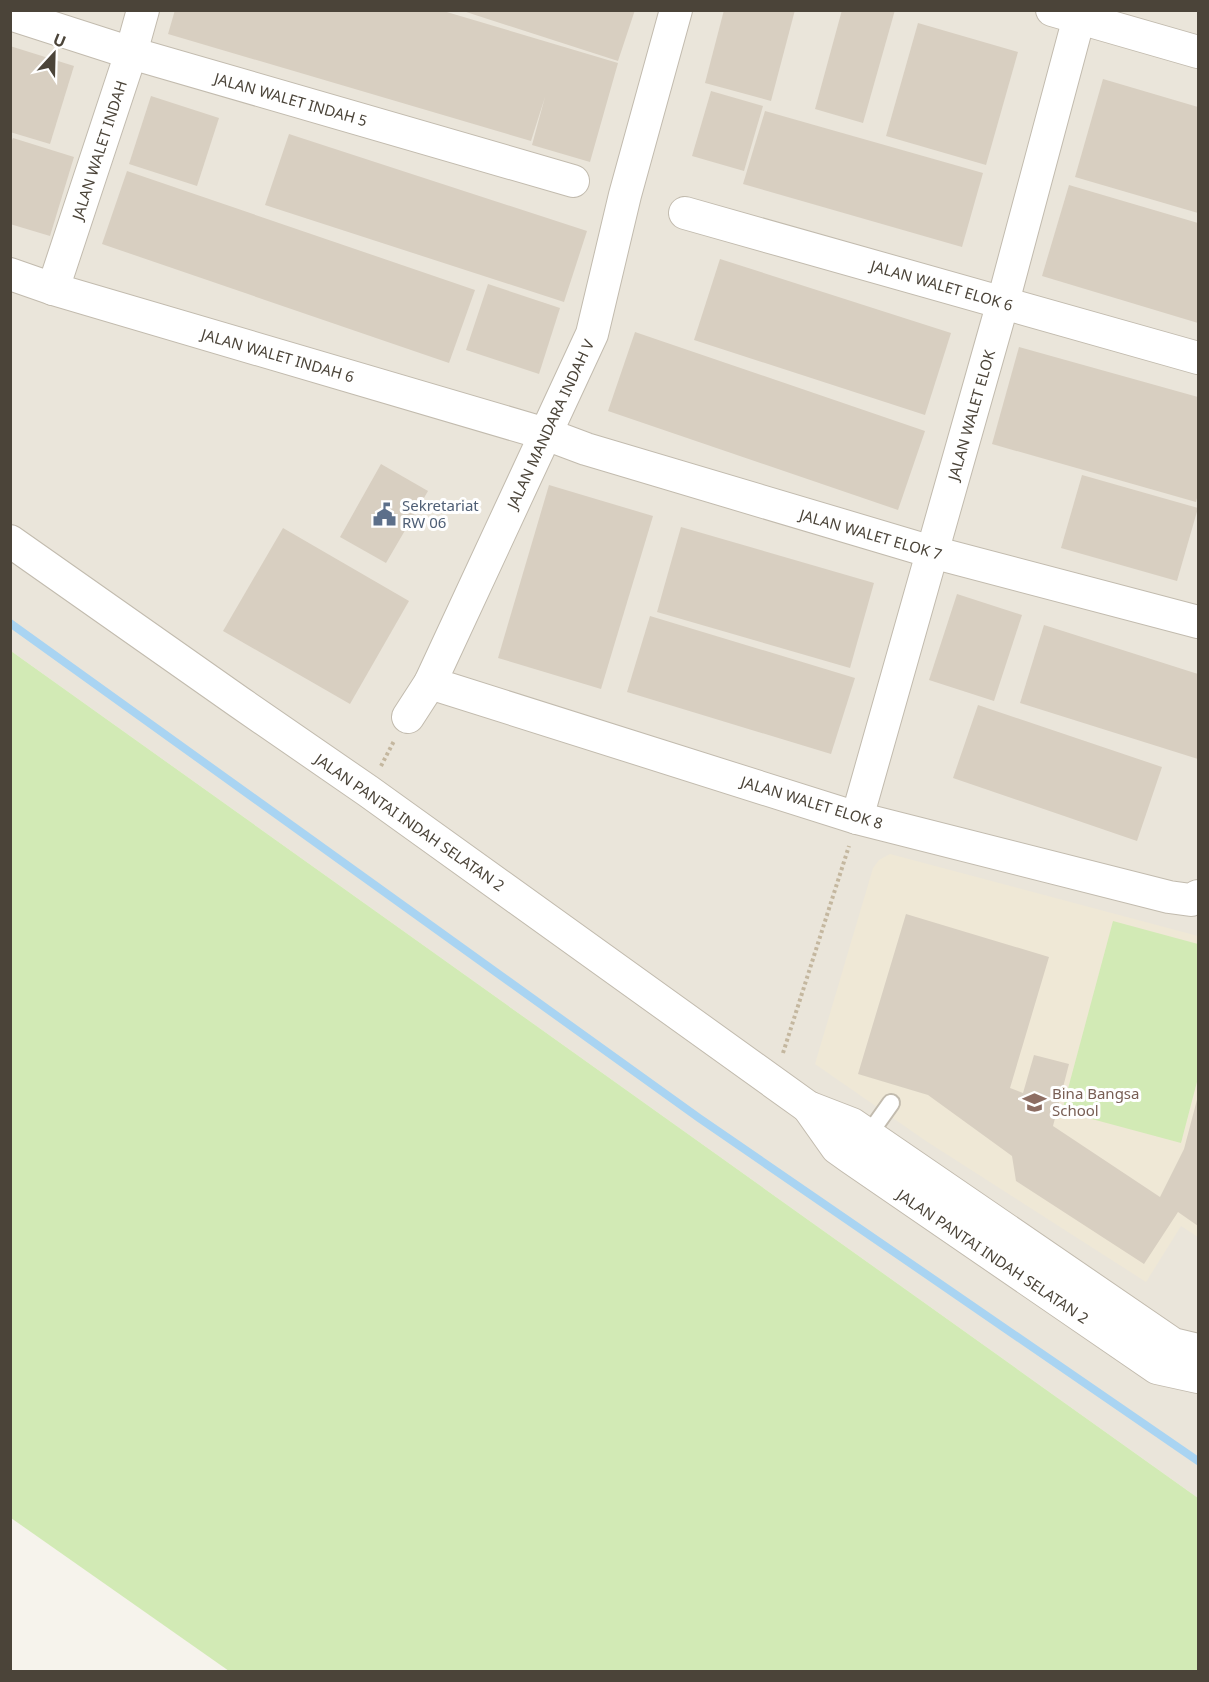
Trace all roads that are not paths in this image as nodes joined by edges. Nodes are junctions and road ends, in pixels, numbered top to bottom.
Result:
1 (143, 10) edge
2 (676, 10) edge
3 (1070, 13) edge
4 (10, 14) edge
5 (1198, 52) edge
6 (131, 53) junction
7 (573, 181) dead end
8 (685, 213) dead end
9 (10, 274) edge
10 (53, 288) junction
11 (1003, 302) junction
12 (1198, 358) edge
13 (546, 434) junction
14 (10, 541) edge
15 (932, 552) junction
16 (1198, 622) edge
17 (430, 683) junction
18 (408, 717) road end
19 (857, 818) junction
20 (1198, 896) edge
21 (891, 1103) dead end
22 (859, 1147) junction
23 (1198, 1350) edge
24 (1198, 1377) edge

1 - 6 street, JALAN WALET INDAH
2 - 13 street, JALAN MANDARA INDAH V
3 - 5 street
3 - 11 street, JALAN WALET ELOK
4 - 6 street, JALAN WALET INDAH 5
6 - 7 street, JALAN WALET INDAH 5
6 - 10 street, JALAN WALET INDAH
8 - 11 street, JALAN WALET ELOK 6
9 - 10 street, JALAN WALET INDAH 6
10 - 13 street, JALAN WALET INDAH 6
11 - 12 street, JALAN WALET ELOK 6
11 - 15 street, JALAN WALET ELOK
13 - 15 street, JALAN WALET ELOK 7
13 - 17 street, JALAN MANDARA INDAH V
14 - 22 street, JALAN PANTAI INDAH SELATAN 2
15 - 16 street, JALAN WALET ELOK 7
15 - 19 street, JALAN WALET ELOK
17 - 18 street, JALAN MANDARA INDAH V
17 - 19 street, JALAN WALET ELOK 8
19 - 20 street, JALAN WALET ELOK 8
21 - 22 lane
22 - 23 street, JALAN PANTAI INDAH SELATAN 2
22 - 24 street, JALAN PANTAI INDAH SELATAN 2

